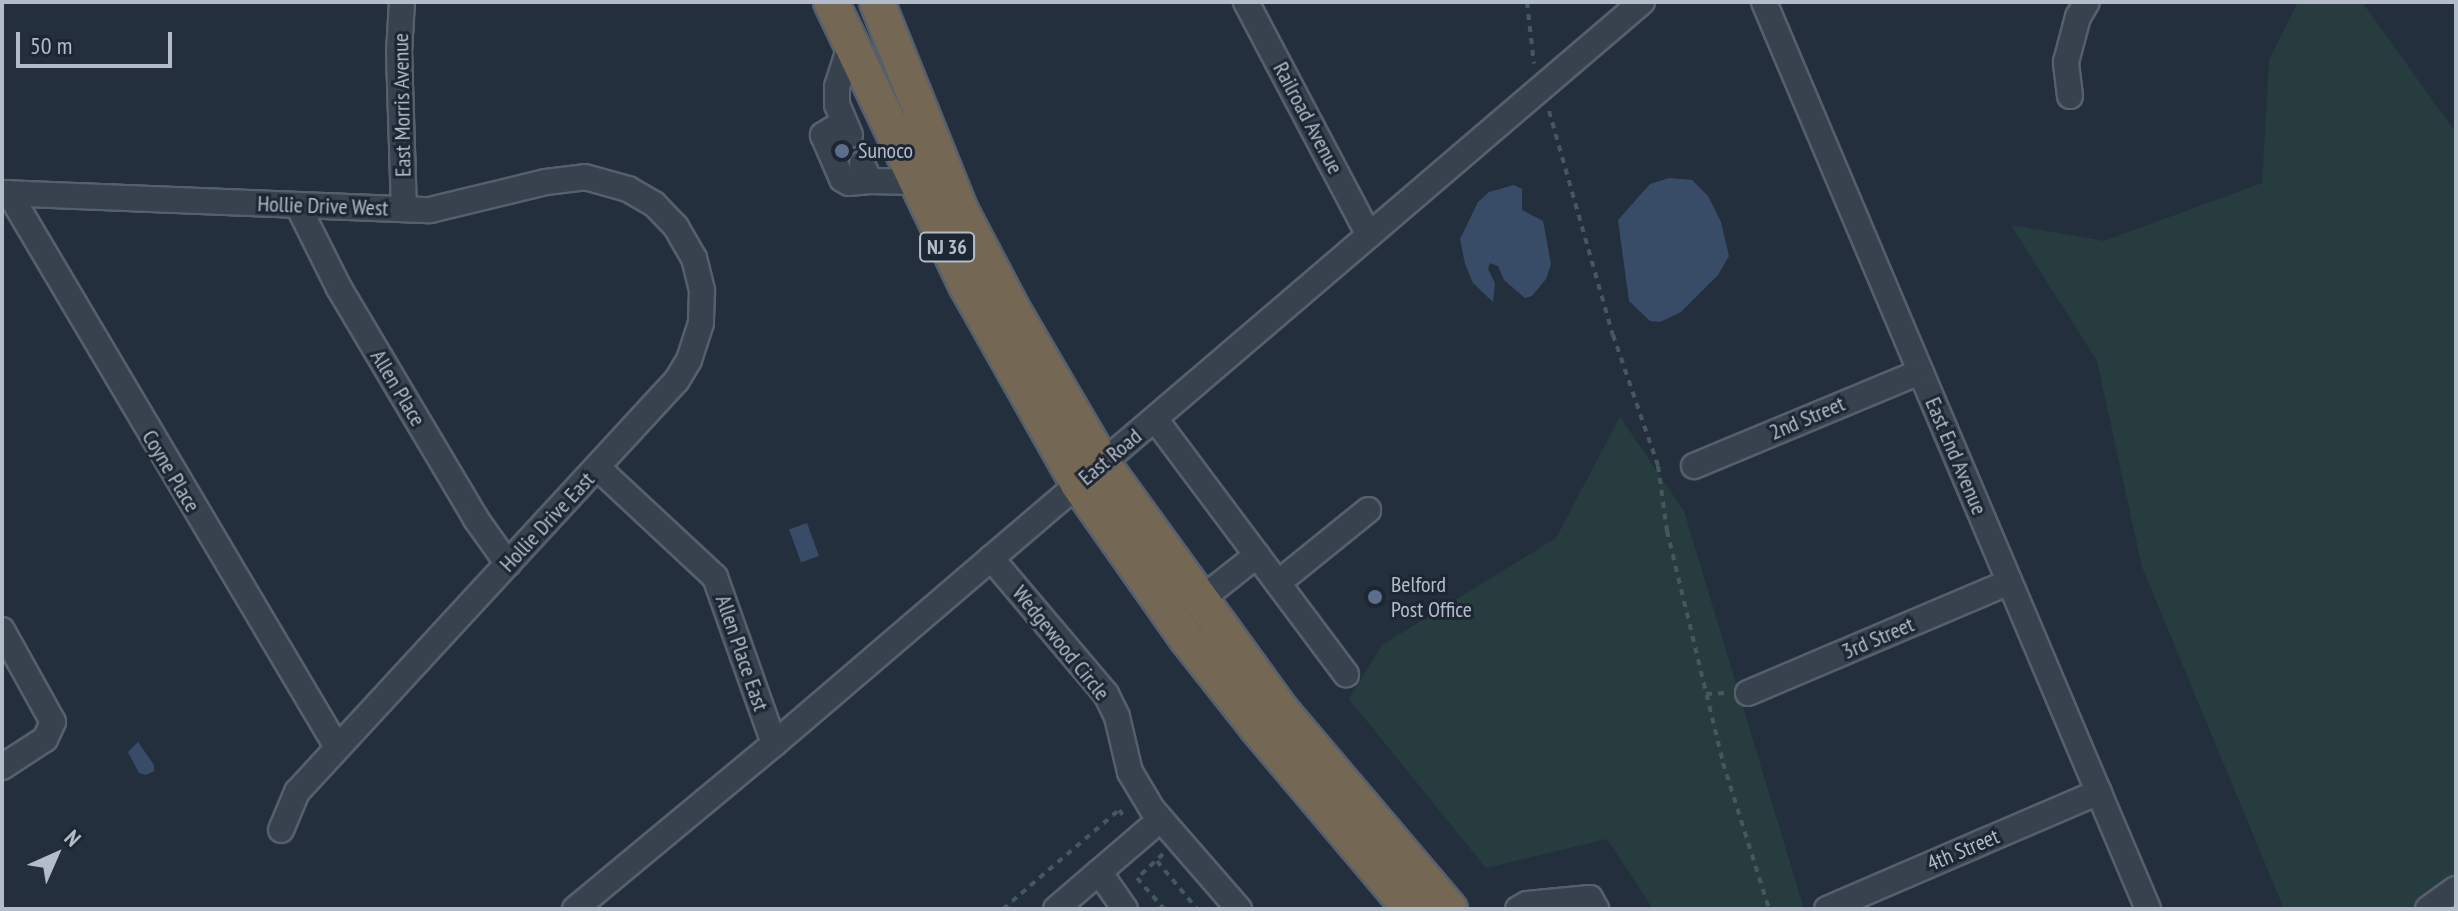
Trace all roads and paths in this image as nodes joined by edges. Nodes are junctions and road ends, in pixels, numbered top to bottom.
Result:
1 (402, 2) edge
2 (831, 2) edge
3 (877, 2) edge
4 (1246, 2) edge
5 (1527, 2) edge
6 (1642, 2) edge
7 (1764, 2) edge
8 (2087, 2) edge
9 (850, 46) junction
10 (1537, 74) dead end
11 (2070, 96) dead end
12 (1547, 106) dead end
13 (915, 182) junction
14 (6, 193) edge
15 (637, 194) joint
16 (298, 206) junction
17 (404, 208) junction
18 (1369, 235) junction
19 (1920, 372) junction
20 (1155, 419) junction
21 (1694, 466) dead end
22 (598, 468) junction
23 (1091, 474) junction
24 (1368, 510) dead end
25 (1257, 555) junction
26 (991, 558) junction
27 (508, 564) junction
28 (2009, 582) junction
29 (1278, 583) junction
30 (1199, 601) junction
31 (2, 630) edge
32 (1346, 674) dead end
33 (1748, 693) dead end
34 (774, 744) junction
35 (337, 747) junction
36 (2, 767) edge
37 (2099, 792) junction
38 (1161, 819) junction
39 (1132, 828) dead end
40 (281, 830) dead end
41 (1170, 847) dead end
42 (1151, 853) dead end
43 (1157, 860) junction
44 (1099, 872) junction
45 (2456, 889) edge
46 (575, 909) edge
47 (1003, 909) edge
48 (1056, 909) edge
49 (1125, 909) edge
50 (1164, 909) edge
51 (1197, 909) edge
52 (1239, 909) edge
53 (1410, 909) edge
54 (1450, 909) edge
55 (1518, 909) edge
56 (1596, 909) edge
57 (1769, 909) edge
58 (1827, 909) edge
59 (2148, 909) edge
60 (2428, 909) edge

1 - 17 street, East Morris Avenue
2 - 9 highway, NJ 36
3 - 23 highway, NJ 36
4 - 18 street, Railroad Avenue
5 - 10 path
6 - 18 street, East Road
7 - 19 street, East End Avenue
8 - 11 street
9 - 13 highway, NJ 36
9 - 13 street
12 - 57 path
13 - 23 highway, NJ 36
14 - 16 street, Hollie Drive West
14 - 35 street, Coyne Place
15 - 17 street, Hollie Drive West
15 - 22 street, Hollie Drive East
16 - 17 street, Hollie Drive West
16 - 27 street, Allen Place
18 - 20 street, East Road
19 - 21 street, 2nd Street
19 - 28 street, East End Avenue
20 - 23 street, East Road
20 - 25 street
22 - 27 street, Hollie Drive East
22 - 34 street, Allen Place East
23 - 26 street, East Road
23 - 30 highway, NJ 36
23 - 53 highway, NJ 36
24 - 29 street
25 - 29 street
25 - 30 street
26 - 34 street, East Road
26 - 38 street, Wedgewood Circle
27 - 35 street, Hollie Drive East
28 - 33 street, 3rd Street
28 - 37 street, East End Avenue
29 - 32 street
30 - 54 highway, NJ 36
31 - 36 street
34 - 46 street, East Road
35 - 40 street, Hollie Drive East
37 - 58 street, 4th Street
37 - 59 street, East End Avenue
38 - 44 street
38 - 52 street, Wedgewood Circle
39 - 47 path
41 - 43 path
42 - 43 path
43 - 50 path
43 - 51 path
44 - 48 street
44 - 49 street
45 - 60 street
55 - 56 street

